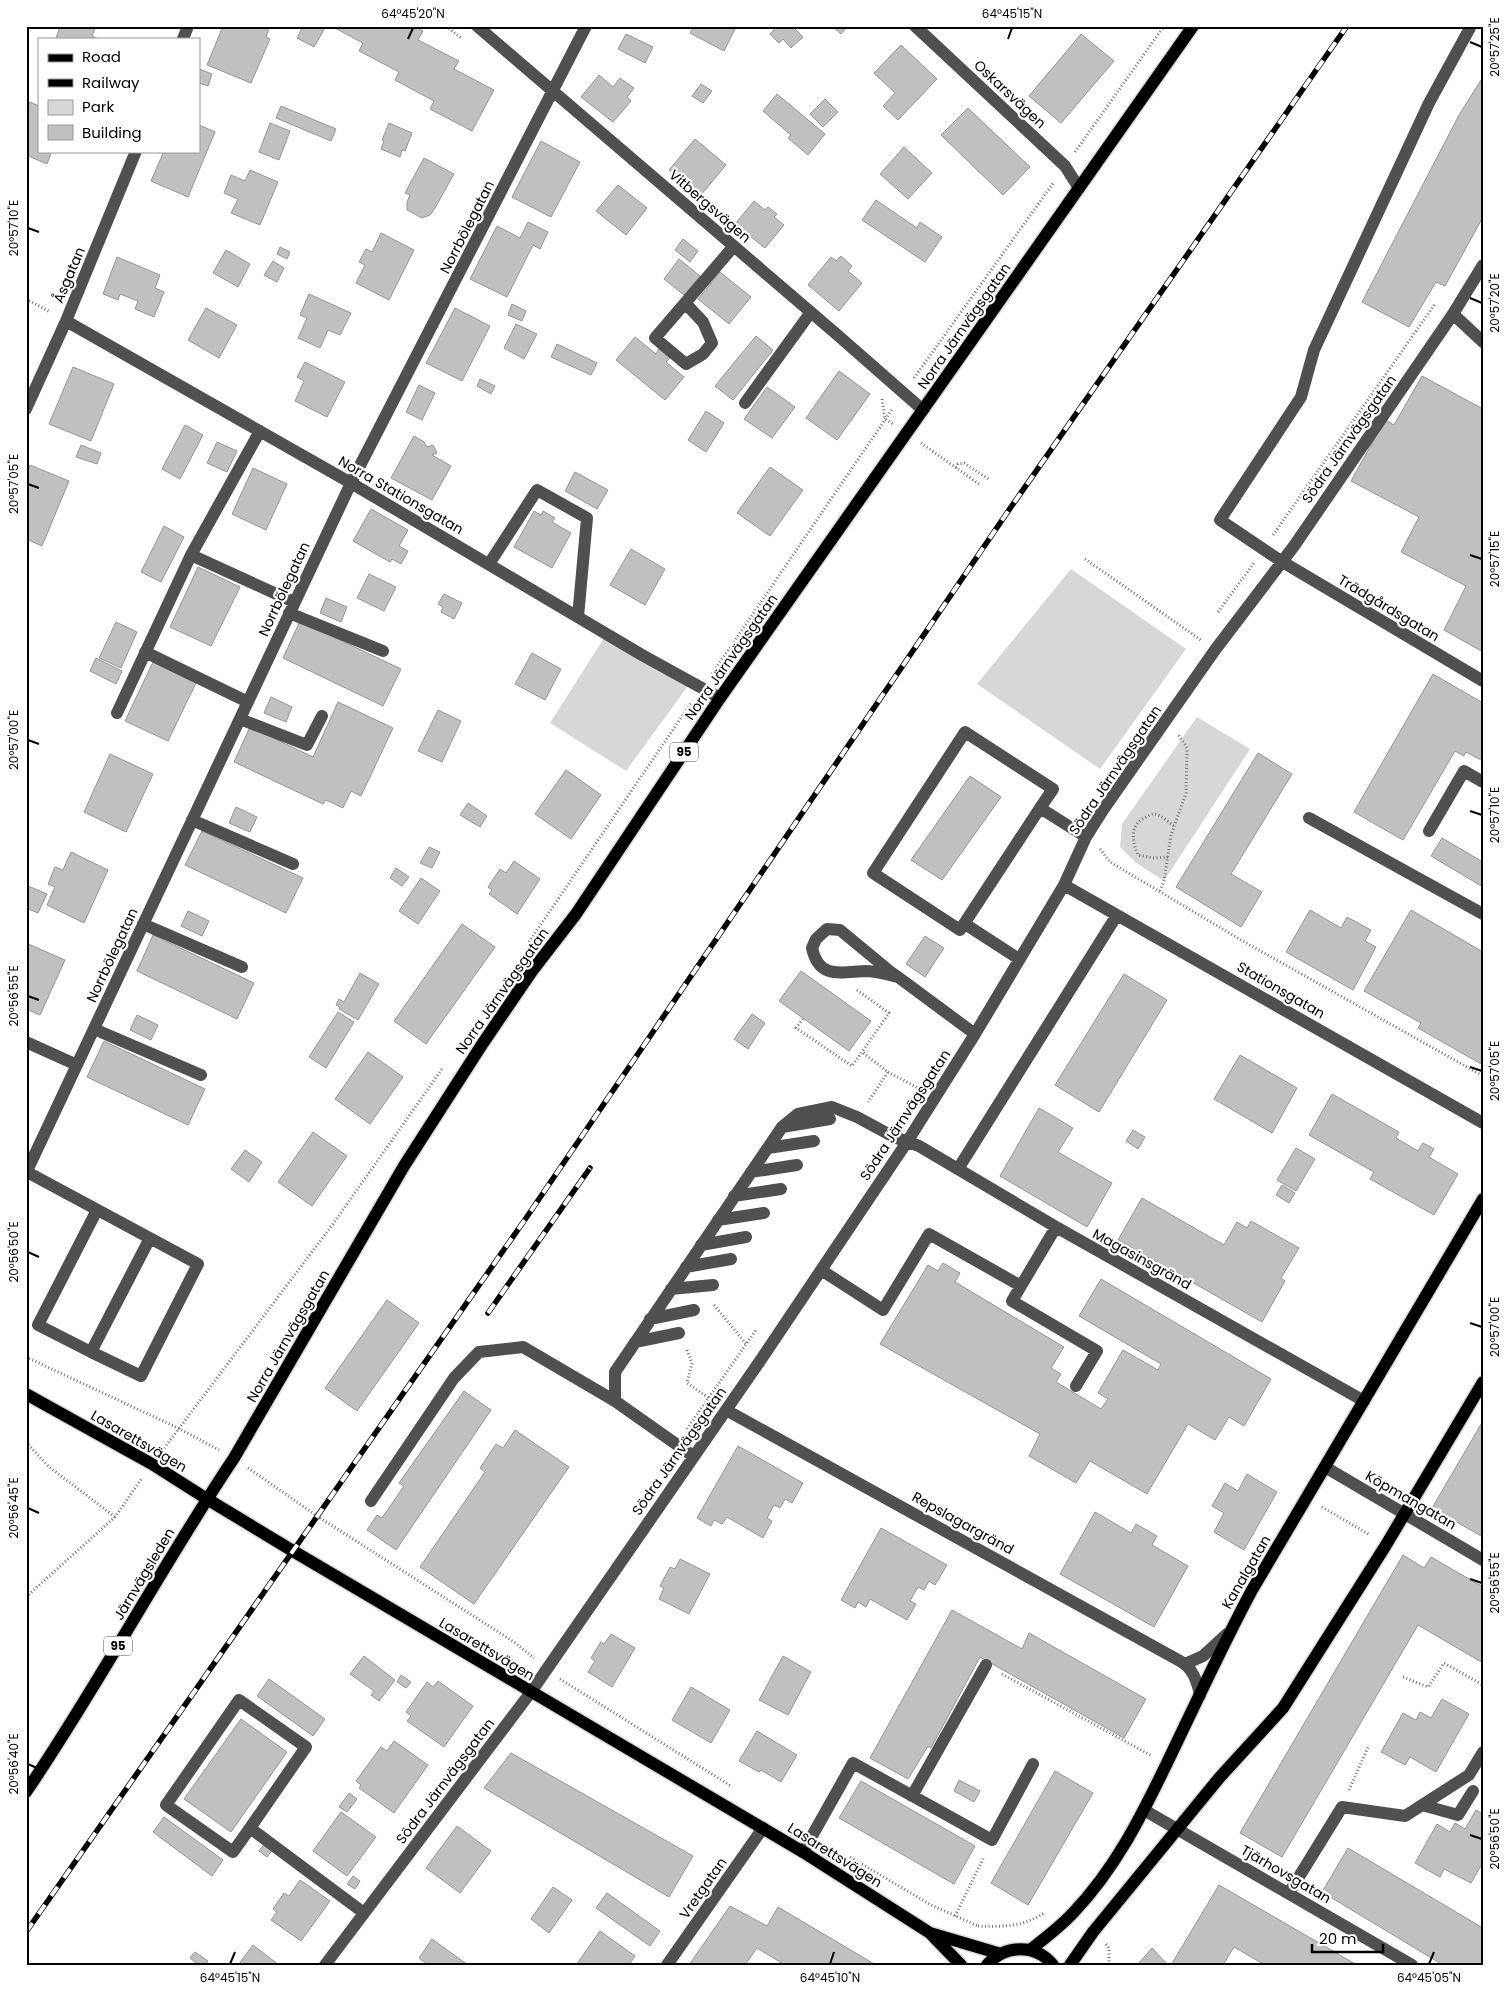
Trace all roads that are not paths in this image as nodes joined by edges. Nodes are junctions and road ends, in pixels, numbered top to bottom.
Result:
1 (188, 26) edge
2 (477, 26) edge
3 (586, 26) edge
4 (915, 26) edge
5 (1193, 26) edge
6 (1471, 26) edge
7 (183, 38) edge
8 (554, 92) junction
9 (136, 152) edge
10 (1079, 188) junction
11 (734, 246) junction
12 (1483, 265) edge
13 (685, 303) junction
14 (811, 312) junction
15 (1454, 314) junction
16 (66, 321) junction
17 (1483, 342) edge
18 (745, 403) dead end
19 (26, 409) edge
20 (923, 410) junction
21 (260, 431) junction
22 (351, 483) junction
23 (191, 555) junction
24 (1280, 561) junction
25 (489, 564) junction
26 (292, 608) junction
27 (578, 617) junction
28 (382, 651) dead end
29 (146, 652) junction
30 (1483, 681) edge
31 (720, 698) junction
32 (248, 702) junction
33 (117, 713) dead end
34 (322, 716) dead end
35 (240, 719) junction
36 (1483, 782) edge
37 (1040, 808) junction
38 (1309, 818) dead end
39 (192, 820) junction
40 (1429, 831) dead end
41 (1086, 837) junction
42 (293, 864) dead end
43 (1064, 885) junction
44 (1117, 914) junction
45 (1483, 914) edge
46 (143, 924) junction
47 (965, 924) junction
48 (1019, 960) junction
49 (242, 967) dead end
50 (898, 977) junction
51 (94, 1029) junction
52 (975, 1034) junction
53 (26, 1042) edge
54 (77, 1065) junction
55 (201, 1075) dead end
56 (830, 1119) dead end
57 (1483, 1123) edge
58 (782, 1127) junction
59 (814, 1141) dead end
60 (907, 1142) junction
61 (32, 1145) edge
62 (768, 1148) junction
63 (797, 1165) dead end
64 (958, 1170) junction
65 (26, 1172) edge
66 (751, 1172) junction
67 (781, 1189) dead end
68 (734, 1196) junction
69 (1483, 1200) edge
70 (97, 1210) junction
71 (764, 1213) dead end
72 (718, 1220) junction
73 (1056, 1227) junction
74 (150, 1238) junction
75 (746, 1238) dead end
76 (701, 1245) junction
77 (731, 1259) dead end
78 (686, 1267) junction
79 (820, 1270) junction
80 (713, 1285) dead end
81 (1021, 1286) junction
82 (671, 1289) junction
83 (694, 1310) dead end
84 (650, 1319) junction
85 (679, 1333) dead end
86 (635, 1342) junction
87 (91, 1352) junction
88 (1483, 1382) edge
89 (1076, 1386) dead end
90 (26, 1394) edge
91 (615, 1401) junction
92 (1364, 1401) junction
93 (726, 1410) junction
94 (693, 1456) junction
95 (1324, 1467) junction
96 (207, 1499) junction
97 (371, 1501) dead end
98 (1405, 1513) junction
99 (1483, 1560) edge
100 (1229, 1632) junction
101 (1185, 1664) junction
102 (986, 1665) road end
103 (531, 1692) junction
104 (1200, 1695) junction
105 (1483, 1752) edge
106 (1032, 1764) dead end
107 (1473, 1791) dead end
108 (26, 1792) edge
109 (912, 1796) junction
110 (1422, 1805) junction
111 (1144, 1810) junction
112 (250, 1828) junction
113 (763, 1828) junction
114 (1178, 1829) junction
115 (803, 1852) junction
116 (1289, 1893) junction
117 (364, 1913) junction
118 (930, 1933) junction
119 (1030, 1950) junction
120 (1001, 1954) junction
121 (325, 1965) edge
122 (667, 1965) edge
123 (960, 1965) edge
124 (988, 1965) edge
125 (1053, 1965) edge
126 (1070, 1965) edge
127 (1412, 1965) edge

1 - 7 street
2 - 8 street, Vitbergsvägen
3 - 8 street, Norrbölegatan
4 - 10 street, Oskarsvägen
5 - 10 main road, Norra Järnvägsgatan / 95
6 - 24 street, Trädgårdsgatan
8 - 11 street, Vitbergsvägen
8 - 22 street, Norrbölegatan
9 - 16 street, Åsgatan
10 - 20 main road, Norra Järnvägsgatan / 95
11 - 13 street
11 - 14 street, Vitbergsvägen
12 - 15 street, Södra Järnvägsgatan
13 - 13 street
14 - 18 street
14 - 20 street, Vitbergsvägen
15 - 17 street
15 - 24 street, Södra Järnvägsgatan
16 - 19 street, Åsgatan
16 - 21 street, Norra Stationsgatan
20 - 31 main road, Norra Järnvägsgatan / 95
21 - 22 street, Norra Stationsgatan
21 - 23 street
22 - 25 street, Norra Stationsgatan
22 - 26 street, Norrbölegatan
23 - 26 street
23 - 29 street
24 - 30 street, Trädgårdsgatan
24 - 41 street, Södra Järnvägsgatan
25 - 27 street, Norra Stationsgatan
25 - 27 street
26 - 28 street
26 - 32 street, Norrbölegatan
27 - 31 street, Norra Stationsgatan
29 - 32 street
29 - 33 street
31 - 96 main road, Norra Järnvägsgatan / 95
32 - 35 street, Norrbölegatan
34 - 35 street
35 - 39 street, Norrbölegatan
36 - 40 street
37 - 41 street
37 - 47 street
37 - 47 street
38 - 45 street
39 - 42 street
39 - 46 street, Norrbölegatan
41 - 43 street, Södra Järnvägsgatan
43 - 44 street, Stationsgatan
43 - 48 street, Södra Järnvägsgatan
44 - 57 street, Stationsgatan
44 - 64 street
46 - 49 street
46 - 51 street, Norrbölegatan
47 - 48 street
48 - 52 street, Södra Järnvägsgatan
50 - 50 street
50 - 52 street
51 - 54 street, Norrbölegatan
51 - 55 street
52 - 60 street, Södra Järnvägsgatan
53 - 54 street
54 - 61 street, Norrbölegatan
56 - 58 street
58 - 60 street, Magasinsgränd
58 - 62 street
59 - 62 street
60 - 64 street, Magasinsgränd
60 - 79 street, Södra Järnvägsgatan
61 - 65 street, Norrbölegatan
62 - 66 street
63 - 66 street
64 - 73 street, Magasinsgränd
65 - 70 street
66 - 68 street
67 - 68 street
68 - 72 street
69 - 92 main road, Kanalgatan
70 - 74 street
70 - 87 street
71 - 72 street
72 - 76 street
73 - 81 street
73 - 92 street, Magasinsgränd
74 - 87 street
74 - 87 street
75 - 76 street
76 - 78 street
77 - 78 street
78 - 82 street
79 - 81 street
79 - 93 street, Södra Järnvägsgatan
80 - 82 street
81 - 89 street
82 - 84 street
83 - 84 street
84 - 86 street
85 - 86 street
86 - 91 street
88 - 98 main road
90 - 96 main road, Lasarettsvägen
91 - 94 street
91 - 97 street
92 - 95 main road, Kanalgatan
93 - 94 street, Södra Järnvägsgatan
93 - 101 street, Repslagargränd
94 - 103 street, Södra Järnvägsgatan
95 - 98 street, Köpmangatan
95 - 100 main road, Kanalgatan
96 - 103 main road, Lasarettsvägen
96 - 108 main road, Järnvägsleden / 95
98 - 99 street, Köpmangatan
98 - 114 main road
100 - 101 street
100 - 104 main road, Kanalgatan
101 - 104 street
102 - 109 street
103 - 113 main road, Lasarettsvägen
103 - 117 street, Södra Järnvägsgatan
104 - 111 main road, Kanalgatan
105 - 110 street
106 - 109 street
107 - 110 street
109 - 115 street
110 - 116 street
111 - 114 street, Tjärhovsgatan
111 - 119 main road, Kanalgatan
112 - 112 street
112 - 117 street
113 - 115 main road, Lasarettsvägen
113 - 122 street, Vretgatan
114 - 116 street, Tjärhovsgatan
114 - 126 main road
115 - 118 main road, Lasarettsvägen
116 - 127 street, Tjärhovsgatan
117 - 121 street, Södra Järnvägsgatan
118 - 120 main road, Lasarettsvägen
118 - 123 main road, Lasarettsvägen
119 - 120 main road
119 - 125 main road
120 - 124 main road

